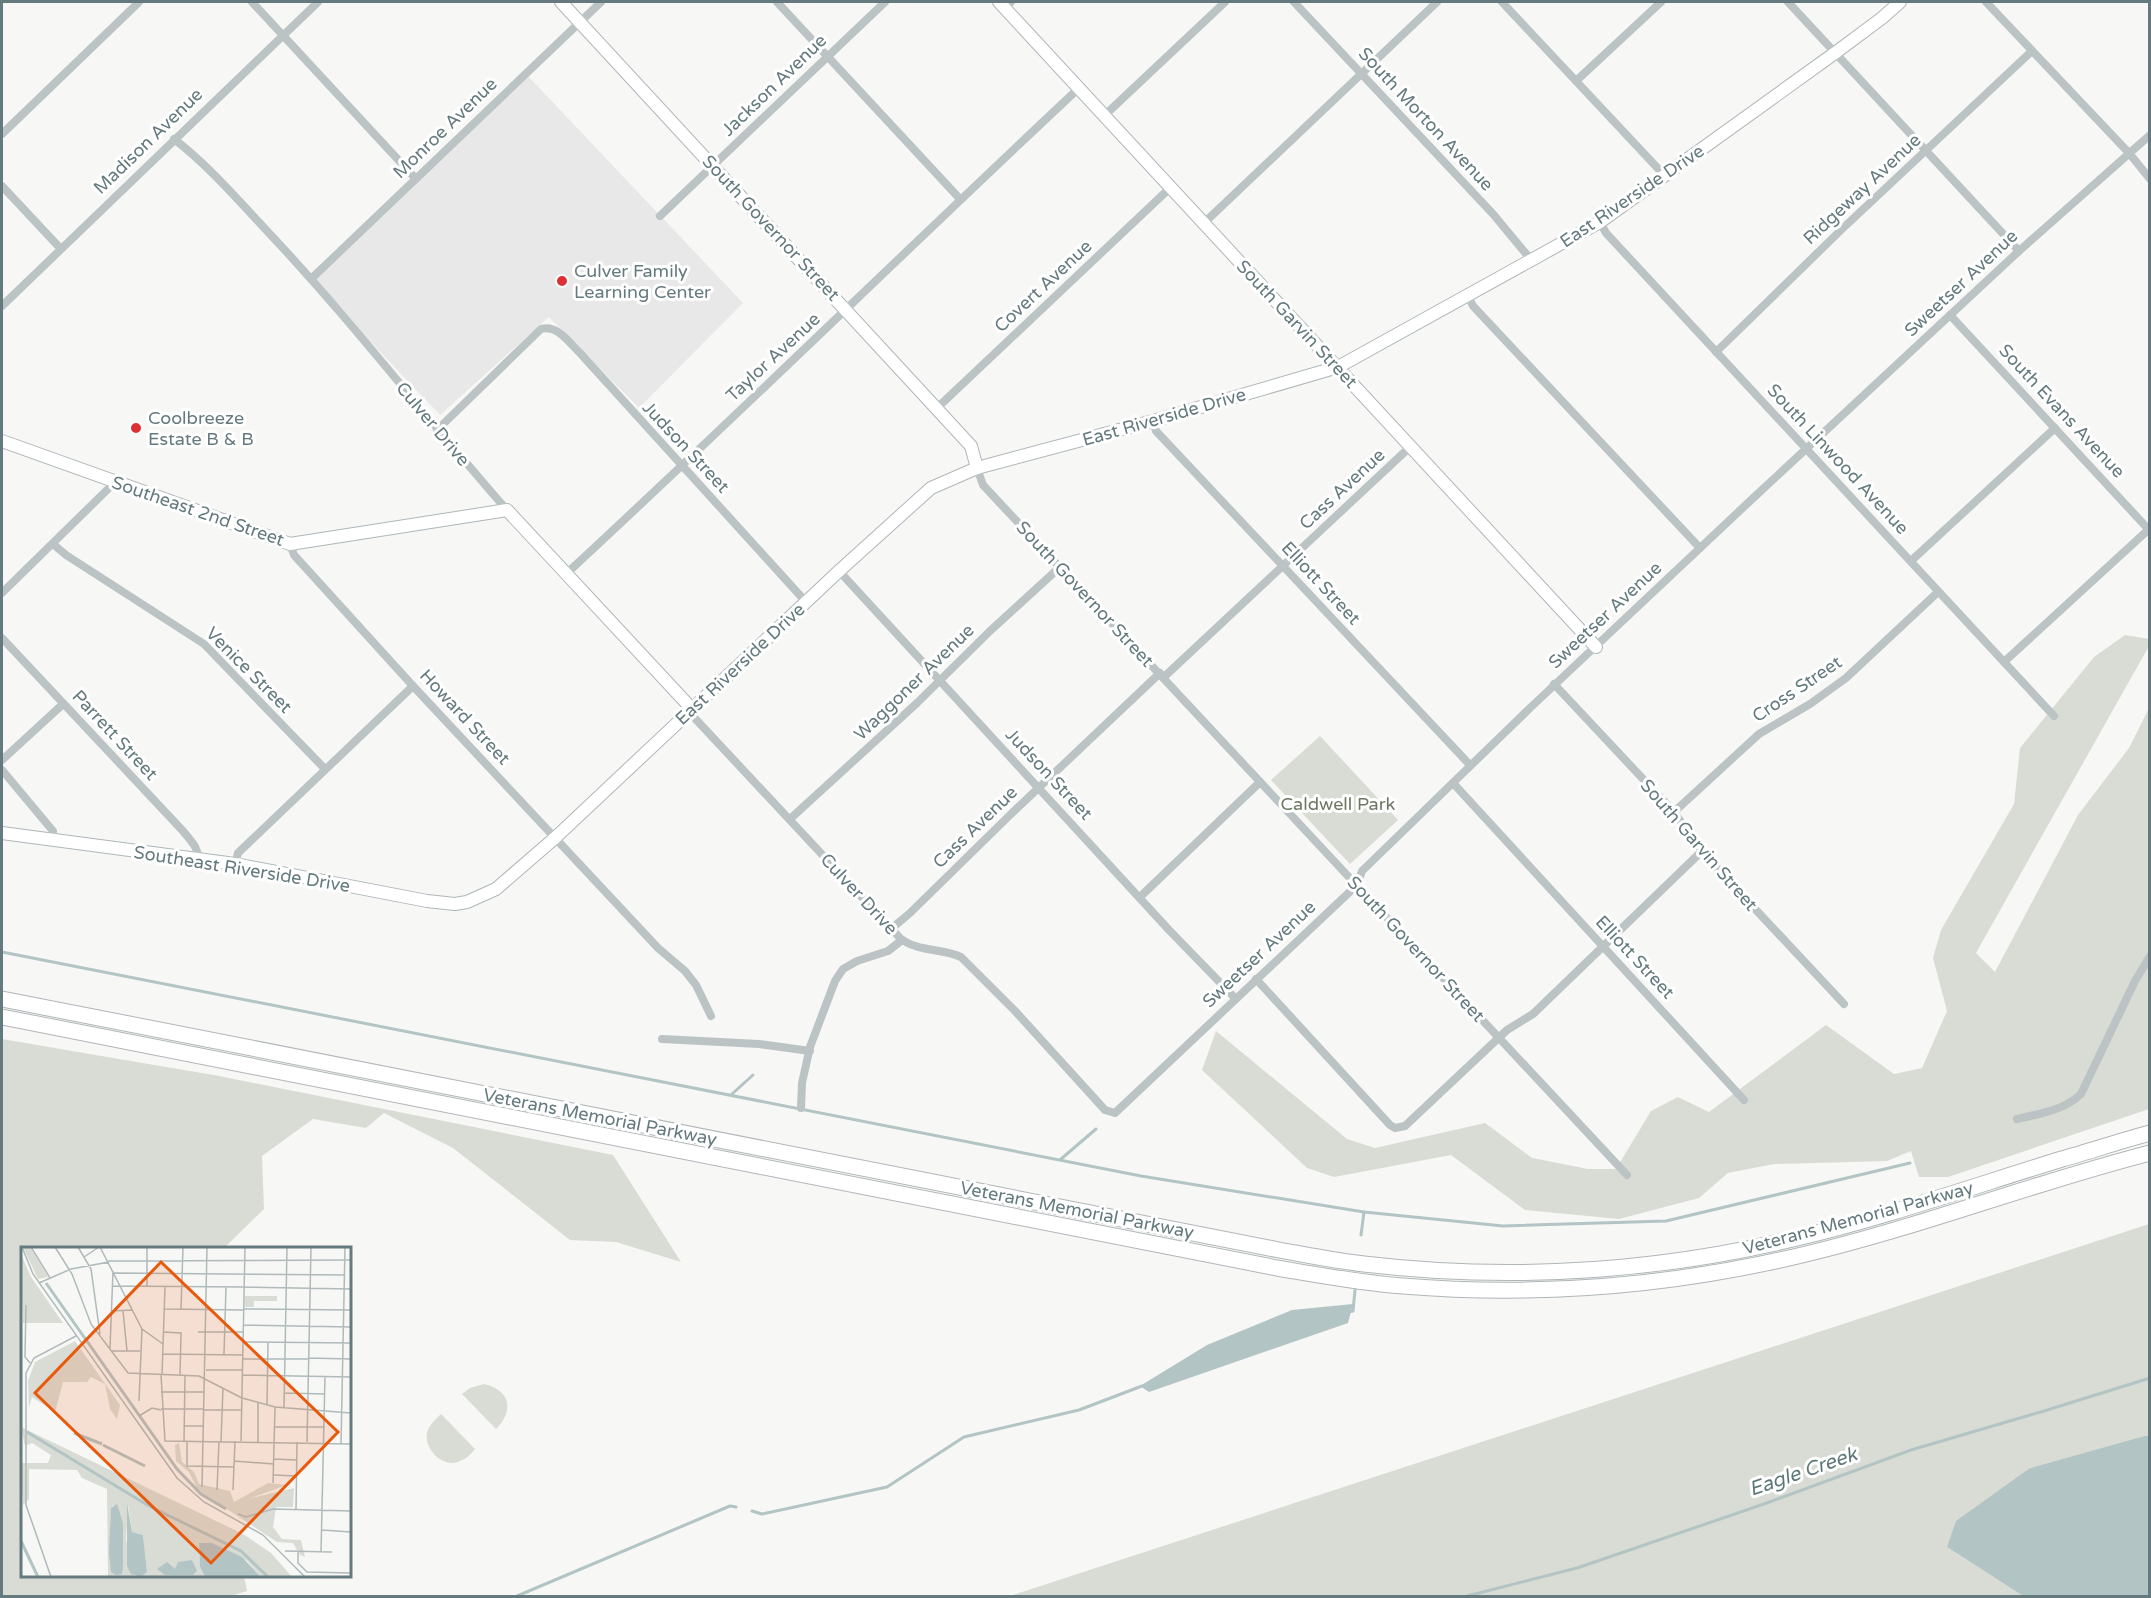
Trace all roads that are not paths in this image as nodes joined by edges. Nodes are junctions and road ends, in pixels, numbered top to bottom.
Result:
1 (139, 2) edge
2 (252, 2) edge
3 (318, 2) edge
4 (561, 2) edge
5 (601, 2) edge
6 (777, 2) edge
7 (885, 2) edge
8 (1226, 2) edge
9 (1294, 2) edge
10 (1437, 2) edge
11 (1502, 2) edge
12 (1661, 2) edge
13 (1788, 2) edge
14 (1900, 2) edge
15 (1986, 2) edge
16 (1005, 4) edge
17 (580, 22) junction
18 (282, 36) junction
19 (2032, 51) junction
20 (1835, 53) junction
21 (828, 56) junction
22 (1361, 74) junction
23 (1576, 81) junction
24 (1079, 88) junction
25 (1105, 115) junction
26 (2, 134) edge
27 (2150, 135) edge
28 (174, 139) junction
29 (1926, 150) junction
30 (2129, 153) junction
31 (713, 166) junction
32 (1665, 176) junction
33 (416, 179) junction
34 (2150, 179) edge
35 (2, 186) edge
36 (1171, 187) junction
37 (960, 199) junction
38 (660, 216) dead end
39 (1600, 222) junction
40 (1204, 223) junction
41 (60, 248) junction
42 (2019, 251) junction
43 (1532, 261) junction
44 (311, 279) junction
45 (1468, 296) junction
46 (2, 306) edge
47 (847, 310) junction
48 (1950, 315) junction
49 (1716, 352) junction
50 (1338, 367) junction
51 (937, 408) junction
52 (1154, 421) junction
53 (2055, 428) junction
54 (437, 430) junction
55 (2, 441) edge
56 (1411, 446) junction
57 (1807, 449) junction
58 (682, 466) junction
59 (977, 468) junction
60 (112, 481) junction
61 (507, 510) junction
62 (2149, 530) edge
63 (53, 544) junction
64 (290, 544) junction
65 (1700, 548) junction
66 (1911, 561) junction
67 (1283, 566) junction
68 (1060, 567) junction
69 (839, 571) junction
70 (566, 574) junction
71 (1938, 592) junction
72 (2, 593) edge
73 (806, 602) junction
74 (2, 638) edge
75 (1596, 647) junction
76 (2004, 662) junction
77 (1162, 675) junction
78 (939, 680) junction
79 (1554, 684) junction
80 (413, 686) junction
81 (63, 704) junction
82 (691, 711) junction
83 (2054, 716) dead end
84 (2, 760) edge
85 (1470, 765) junction
86 (325, 769) junction
87 (2, 770) edge
88 (1260, 782) junction
89 (1453, 783) junction
90 (1039, 788) junction
91 (1674, 812) junction
92 (790, 819) junction
93 (2, 833) edge
94 (556, 837) junction
95 (52, 839) junction
96 (1702, 851) junction
97 (198, 859) junction
98 (235, 864) junction
99 (1357, 885) junction
100 (481, 897) joint
101 (1140, 897) junction
102 (891, 929) junction
103 (902, 940) junction
104 (1603, 947) junction
105 (2150, 956) edge
106 (1256, 979) junction
107 (2, 999) edge
108 (1236, 999) junction
109 (1844, 1004) dead end
110 (711, 1016) dead end
111 (2, 1017) edge
112 (662, 1039) dead end
113 (1498, 1039) junction
114 (810, 1051) junction
115 (1095, 1099) joint
116 (1744, 1100) dead end
117 (801, 1108) dead end
118 (2018, 1119) dead end
119 (2150, 1133) edge
120 (2150, 1153) edge
121 (1627, 1175) dead end

1 - 26 street
2 - 18 street
3 - 18 street, Madison Avenue
4 - 17 street, South Governor Street
5 - 17 street, Monroe Avenue
6 - 21 street
7 - 21 street, Jackson Avenue
8 - 25 street
9 - 22 street, South Morton Avenue
10 - 22 street
11 - 23 street
12 - 23 street
13 - 20 street
14 - 20 street, East Riverside Drive
15 - 19 street
16 - 24 street, South Garvin Street
17 - 31 street, South Governor Street
17 - 33 street, Monroe Avenue
18 - 28 street, Madison Avenue
18 - 33 street
19 - 29 street, Ridgeway Avenue
19 - 30 street
20 - 29 street
20 - 32 street, East Riverside Drive
21 - 31 street, Jackson Avenue
21 - 37 street
22 - 40 street
22 - 43 street, South Morton Avenue
23 - 32 street
24 - 25 street, South Garvin Street
24 - 37 street, Taylor Avenue
25 - 36 street, South Garvin Street
27 - 30 street, Sweetser Avenue
28 - 41 street, Madison Avenue
28 - 44 street, Culver Drive
29 - 42 street
29 - 49 street, Ridgeway Avenue
30 - 34 street
30 - 42 street, Sweetser Avenue
31 - 38 street, Jackson Avenue
31 - 47 street, South Governor Street
32 - 39 street, East Riverside Drive
33 - 44 street, Monroe Avenue
35 - 41 street
36 - 40 street, South Garvin Street
36 - 51 street, Covert Avenue
37 - 47 street, Taylor Avenue
39 - 43 street, East Riverside Drive
39 - 49 street, South Linwood Avenue
40 - 50 street, South Garvin Street
41 - 46 street, Madison Avenue
42 - 48 street, Sweetser Avenue
43 - 45 street, East Riverside Drive
44 - 54 street, Culver Drive
45 - 50 street, East Riverside Drive
45 - 65 street
47 - 51 street, South Governor Street
47 - 58 street, Taylor Avenue
48 - 53 street, South Evans Avenue
48 - 57 street, Sweetser Avenue
49 - 57 street, South Linwood Avenue
50 - 52 street, East Riverside Drive
50 - 56 street, South Garvin Street
51 - 59 street, South Governor Street
52 - 59 street, East Riverside Drive
52 - 67 street, Elliott Street
53 - 62 street, South Evans Avenue
53 - 66 street
54 - 58 street, Judson Street
54 - 61 street, Culver Drive
55 - 60 street, Southeast 2nd Street
56 - 67 street, Cass Avenue
56 - 75 street, South Garvin Street
57 - 65 street, Sweetser Avenue
57 - 66 street, South Linwood Avenue
58 - 70 street, Taylor Avenue
58 - 73 street, Judson Street
59 - 68 street, South Governor Street
59 - 69 street, East Riverside Drive
60 - 63 street
60 - 64 street, Southeast 2nd Street
61 - 64 street, Southeast 2nd Street
61 - 70 street, Culver Drive
62 - 76 street
63 - 72 street
63 - 86 street, Venice Street
64 - 80 street, Howard Street
65 - 75 street, Sweetser Avenue
66 - 71 street, South Linwood Avenue
67 - 77 street, Cass Avenue
67 - 85 street, Elliott Street
68 - 77 street, South Governor Street
68 - 78 street, Waggoner Avenue
69 - 73 street, East Riverside Drive
69 - 78 street, Judson Street
70 - 82 street, Culver Drive
71 - 76 street, South Linwood Avenue
71 - 91 street, Cross Street
73 - 82 street, East Riverside Drive
74 - 81 street, Parrett Street
75 - 79 street, Sweetser Avenue
76 - 83 street, South Linwood Avenue
77 - 88 street, South Governor Street
77 - 90 street, Cass Avenue
78 - 90 street, Judson Street
78 - 92 street, Waggoner Avenue
79 - 85 street, Sweetser Avenue
79 - 91 street, South Garvin Street
80 - 86 street
80 - 94 street, Howard Street
81 - 84 street
81 - 97 street, Parrett Street
82 - 92 street, Culver Drive
82 - 94 street, East Riverside Drive
85 - 89 street, Sweetser Avenue
86 - 98 street
87 - 95 street
88 - 99 street, South Governor Street
88 - 101 street
89 - 99 street, Sweetser Avenue
89 - 104 street, Elliott Street
90 - 101 street, Judson Street
90 - 102 street, Cass Avenue
91 - 96 street, South Garvin Street
92 - 102 street, Culver Drive
93 - 95 street, Southeast Riverside Drive
94 - 100 street, East Riverside Drive
94 - 110 street, Howard Street
95 - 97 street, Southeast Riverside Drive
96 - 104 street
96 - 109 street, South Garvin Street
97 - 98 street, Southeast Riverside Drive
98 - 100 street, Southeast Riverside Drive
99 - 106 street, Sweetser Avenue
99 - 113 street, South Governor Street
101 - 108 street, Judson Street
102 - 103 street, Culver Drive
103 - 114 street
103 - 115 street, Culver Drive
104 - 113 street
104 - 116 street, Elliott Street
105 - 118 street
106 - 108 street, Sweetser Avenue
106 - 113 street
107 - 119 highway, Veterans Memorial Parkway
108 - 115 street, Sweetser Avenue
111 - 120 highway, Veterans Memorial Parkway
112 - 114 street
113 - 121 street, South Governor Street
114 - 117 street

